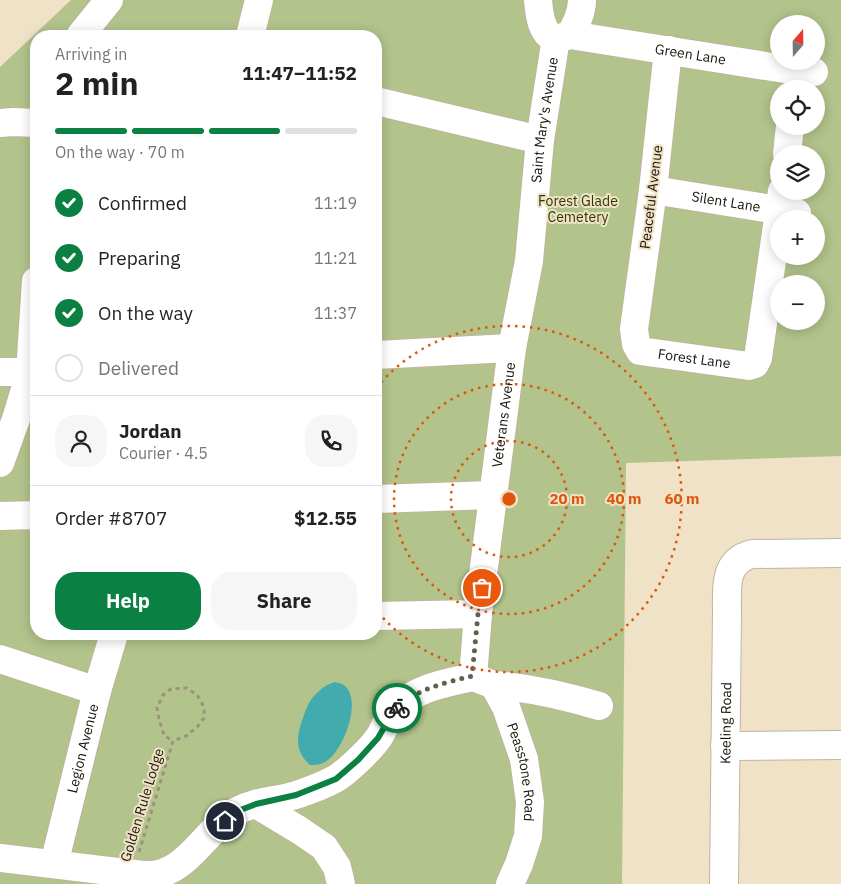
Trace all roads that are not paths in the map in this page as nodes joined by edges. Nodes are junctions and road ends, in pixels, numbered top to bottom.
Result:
1 (109, 0) edge
2 (259, 0) edge
3 (538, 0) edge
4 (582, 0) edge
5 (85, 30) edge
6 (252, 30) edge
7 (563, 37) junction
8 (668, 50) junction
9 (802, 77) edge
10 (382, 102) edge
11 (0, 123) edge
12 (30, 123) edge
13 (540, 140) junction
14 (653, 190) junction
15 (787, 205) edge
16 (636, 344) joint
17 (512, 348) junction
18 (382, 355) edge
19 (0, 372) edge
20 (30, 373) edge
21 (30, 381) edge
22 (0, 463) edge
23 (492, 495) junction
24 (382, 499) edge
25 (30, 515) edge
26 (0, 516) edge
27 (841, 553) edge
28 (478, 614) junction
29 (382, 616) edge
30 (112, 640) edge
31 (0, 659) edge
32 (483, 681) junction
33 (97, 690) junction
34 (599, 706) dead end
35 (841, 745) edge
36 (725, 746) junction
37 (256, 804) junction
38 (0, 858) edge
39 (54, 864) junction
40 (342, 884) edge
41 (510, 884) edge
42 (724, 884) edge

1 - 5 street
2 - 6 street
3 - 7 street, Saint Mary's Avenue
4 - 7 street, Saint Mary's Avenue
7 - 8 street, Green Lane
7 - 13 street, Saint Mary's Avenue
8 - 9 street, Green Lane
8 - 14 street, Peaceful Avenue
10 - 13 street
11 - 12 street
13 - 17 street, Saint Mary's Avenue
14 - 15 street, Silent Lane
14 - 16 street, Peaceful Avenue
15 - 16 street, Forest Lane
17 - 18 street, Veterans Avenue
17 - 23 street, Veterans Avenue
19 - 20 street
21 - 22 street
23 - 24 street
23 - 28 street, Veterans Avenue
25 - 26 street
27 - 36 street, Keeling Road
28 - 29 street
28 - 32 street, Veterans Avenue
30 - 33 street, Legion Avenue
31 - 33 street
32 - 34 street
32 - 37 street
32 - 41 street, Peasstone Road
33 - 39 street, Legion Avenue
35 - 36 street
36 - 42 street, Keeling Road
37 - 39 street
37 - 40 street
38 - 39 street

